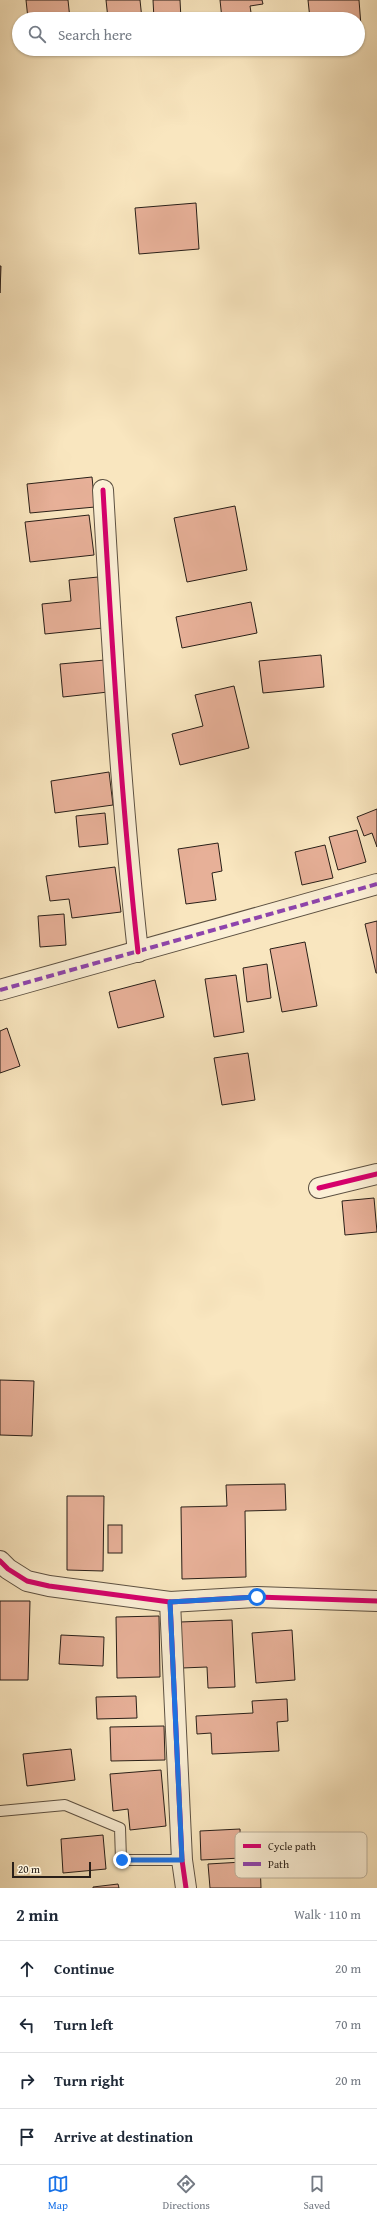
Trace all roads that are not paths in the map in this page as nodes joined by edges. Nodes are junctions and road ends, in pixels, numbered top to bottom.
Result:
1 (103, 490) dead end
2 (377, 884) edge
3 (138, 952) junction
4 (0, 990) edge
5 (377, 1174) edge
6 (319, 1188) dead end
7 (0, 1561) edge
8 (377, 1601) edge
9 (170, 1602) junction
10 (0, 1811) edge
11 (182, 1860) junction
12 (186, 1888) edge

1 - 3 street
2 - 3 street
3 - 4 street
5 - 6 street
7 - 9 street
8 - 9 street
9 - 11 street
10 - 11 lane
11 - 12 street

